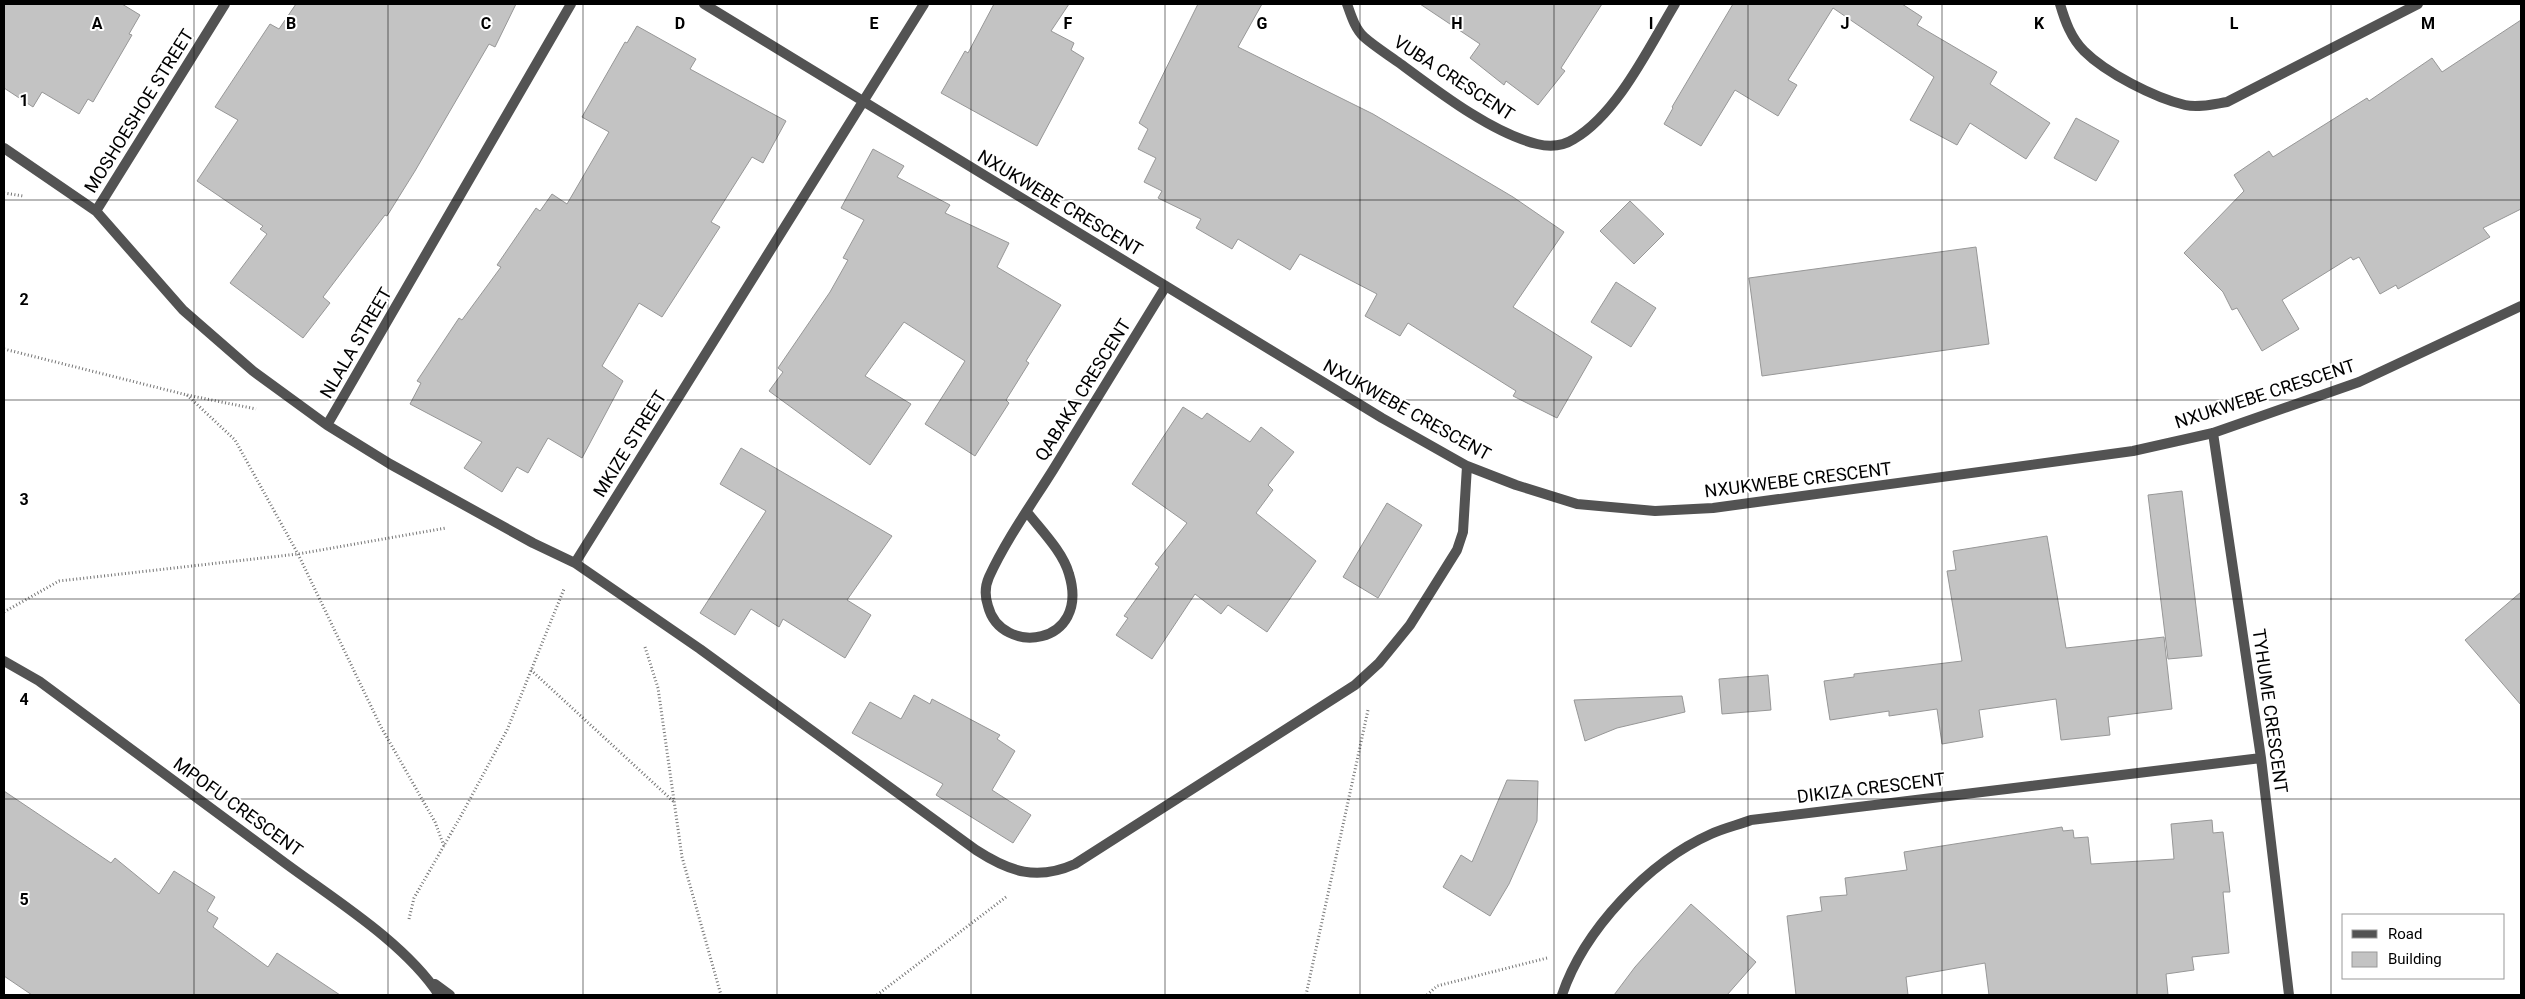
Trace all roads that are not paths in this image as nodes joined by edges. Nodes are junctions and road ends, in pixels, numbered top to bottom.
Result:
1 (225, 4) edge
2 (571, 4) edge
3 (704, 4) edge
4 (924, 4) edge
5 (1347, 4) edge
6 (1675, 4) edge
7 (2060, 4) edge
8 (2418, 4) edge
9 (863, 102) junction
10 (4, 148) edge
11 (96, 211) junction
12 (1166, 286) junction
13 (2521, 306) edge
14 (327, 425) junction
15 (2213, 433) junction
16 (1467, 466) junction
17 (1027, 512) junction
18 (575, 563) junction
19 (4, 661) edge
20 (2261, 758) junction
21 (429, 979) junction
22 (439, 995) edge
23 (450, 995) edge
24 (1562, 995) edge
25 (2289, 995) edge

1 - 11 street, MOSHOESHOE STREET
2 - 14 street, NLALA STREET
3 - 9 street, NXUKWEBE CRESCENT
4 - 9 street, MKIZE STREET
5 - 6 street, VUBA CRESCENT
7 - 8 street
9 - 12 street, NXUKWEBE CRESCENT
9 - 18 street, MKIZE STREET
10 - 11 street, NLALA STREET
11 - 14 street, NLALA STREET
12 - 16 street, NXUKWEBE CRESCENT
12 - 17 street, QABAKA CRESCENT
13 - 15 street, NXUKWEBE CRESCENT
14 - 18 street
15 - 16 street, NXUKWEBE CRESCENT
15 - 20 street, TYHUME CRESCENT
16 - 18 street
17 - 17 street, QABAKA CRESCENT
19 - 21 street, MPOFU CRESCENT
20 - 24 street, DIKIZA CRESCENT
20 - 25 street, TYHUME CRESCENT
21 - 22 street, MPOFU CRESCENT
21 - 23 street

